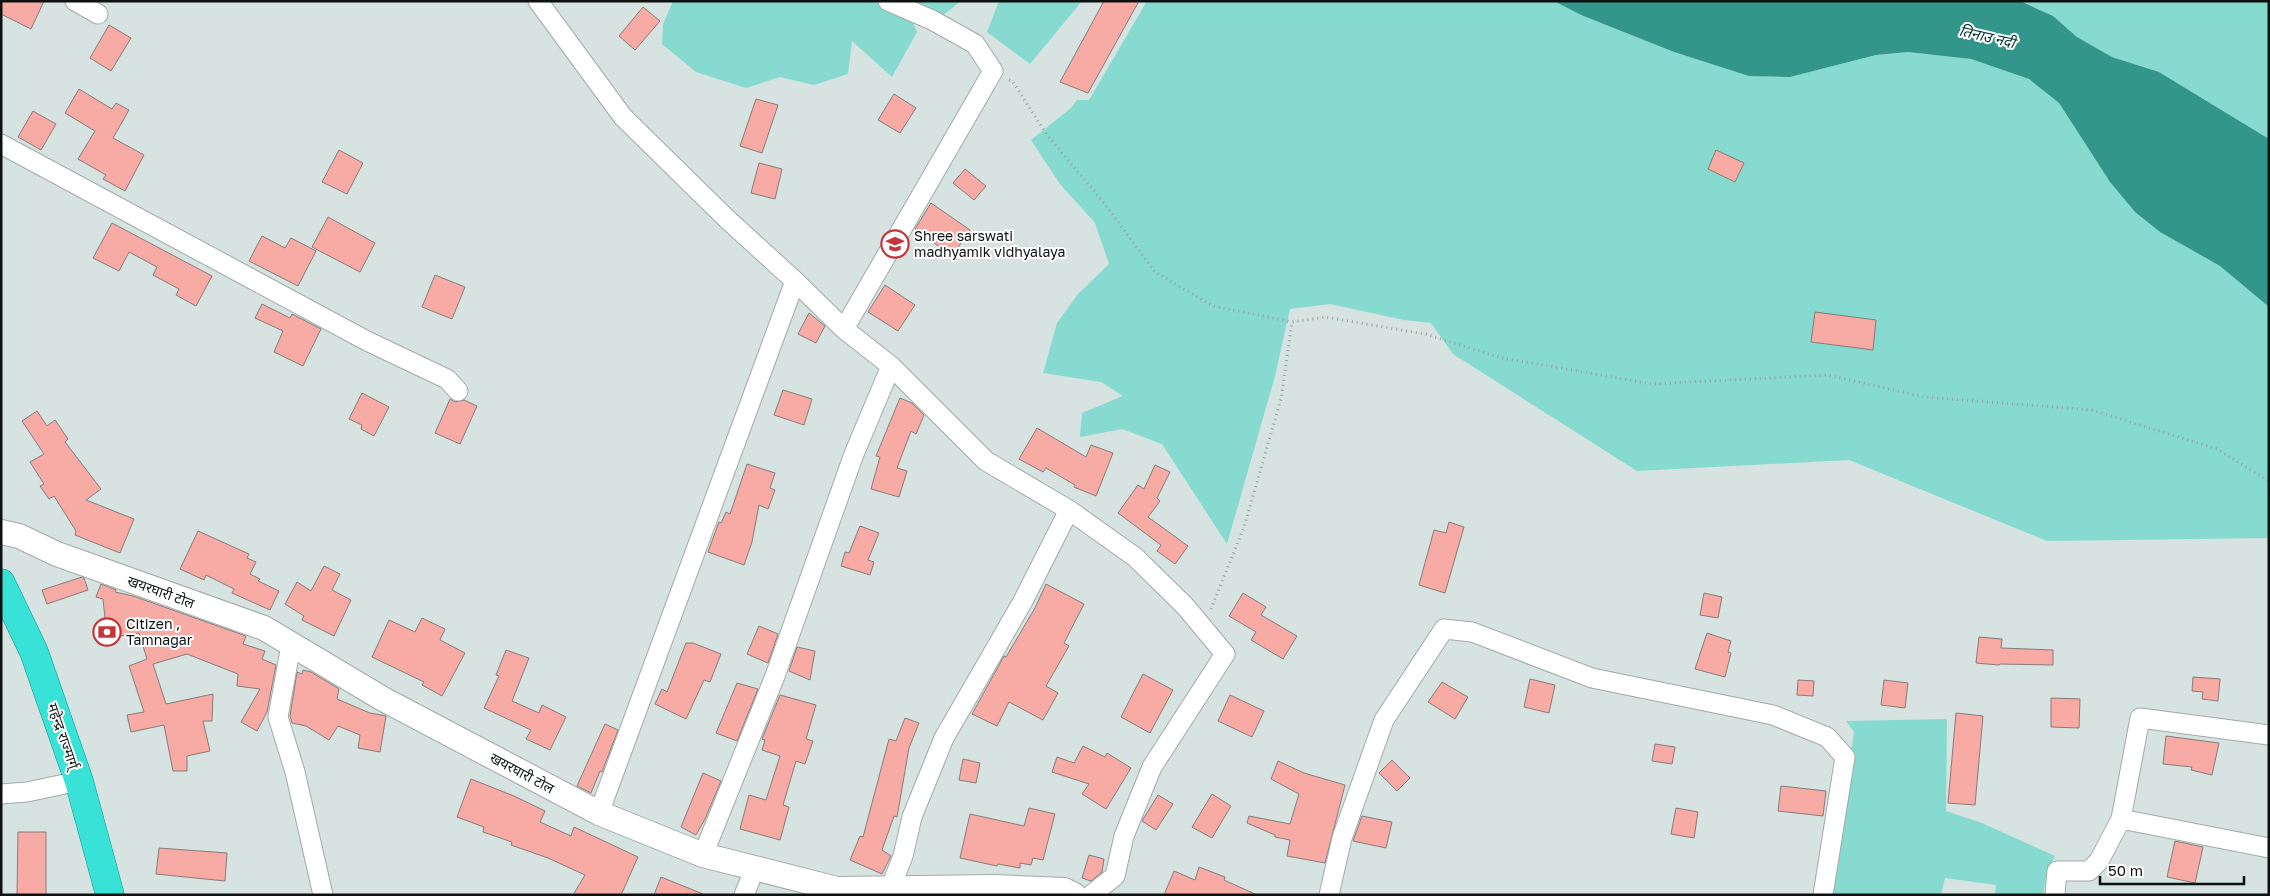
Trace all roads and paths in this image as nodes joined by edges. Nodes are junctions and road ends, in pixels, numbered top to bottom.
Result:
1 (75, 1) edge
2 (538, 1) edge
3 (888, 1) edge
4 (98, 14) dead end
5 (993, 71) junction
6 (1, 144) edge
7 (795, 281) junction
8 (1292, 322) junction
9 (844, 329) junction
10 (891, 366) junction
11 (458, 391) dead end
12 (2269, 481) edge
13 (1069, 510) junction
14 (1, 532) edge
15 (1, 583) edge
16 (1204, 627) junction
17 (291, 645) junction
18 (2269, 735) edge
19 (79, 781) junction
20 (1, 794) edge
21 (599, 813) junction
22 (2121, 819) junction
23 (2269, 848) edge
24 (704, 855) junction
25 (754, 868) junction
26 (890, 888) junction
27 (995, 891) edge
28 (110, 895) edge
29 (323, 895) edge
30 (744, 895) edge
31 (1074, 895) edge
32 (1091, 895) edge
33 (1329, 895) edge
34 (1823, 895) edge
35 (2055, 895) edge

1 - 4 street
2 - 7 street
3 - 5 street
5 - 8 path
5 - 9 street
6 - 11 street
7 - 9 street
7 - 21 street
8 - 12 path
8 - 16 path
9 - 10 street
10 - 13 street
10 - 24 street
13 - 16 street
13 - 26 street
14 - 17 street, खयरघारी टोल
15 - 19 highway, महेन्द्र राज्मार्ग्
16 - 32 street
17 - 21 street, खयरघारी टोल
17 - 29 street
18 - 22 street
19 - 20 street
19 - 28 highway, महेन्द्र राज्मार्ग्
21 - 24 street, खयरघारी टोल
22 - 23 street
22 - 35 street
24 - 25 street, खयरघारी टोल
25 - 26 street, खयरघारी टोल
25 - 30 street
26 - 27 street, खयरघारी टोल
27 - 31 street, खयरघारी टोल
33 - 34 street

